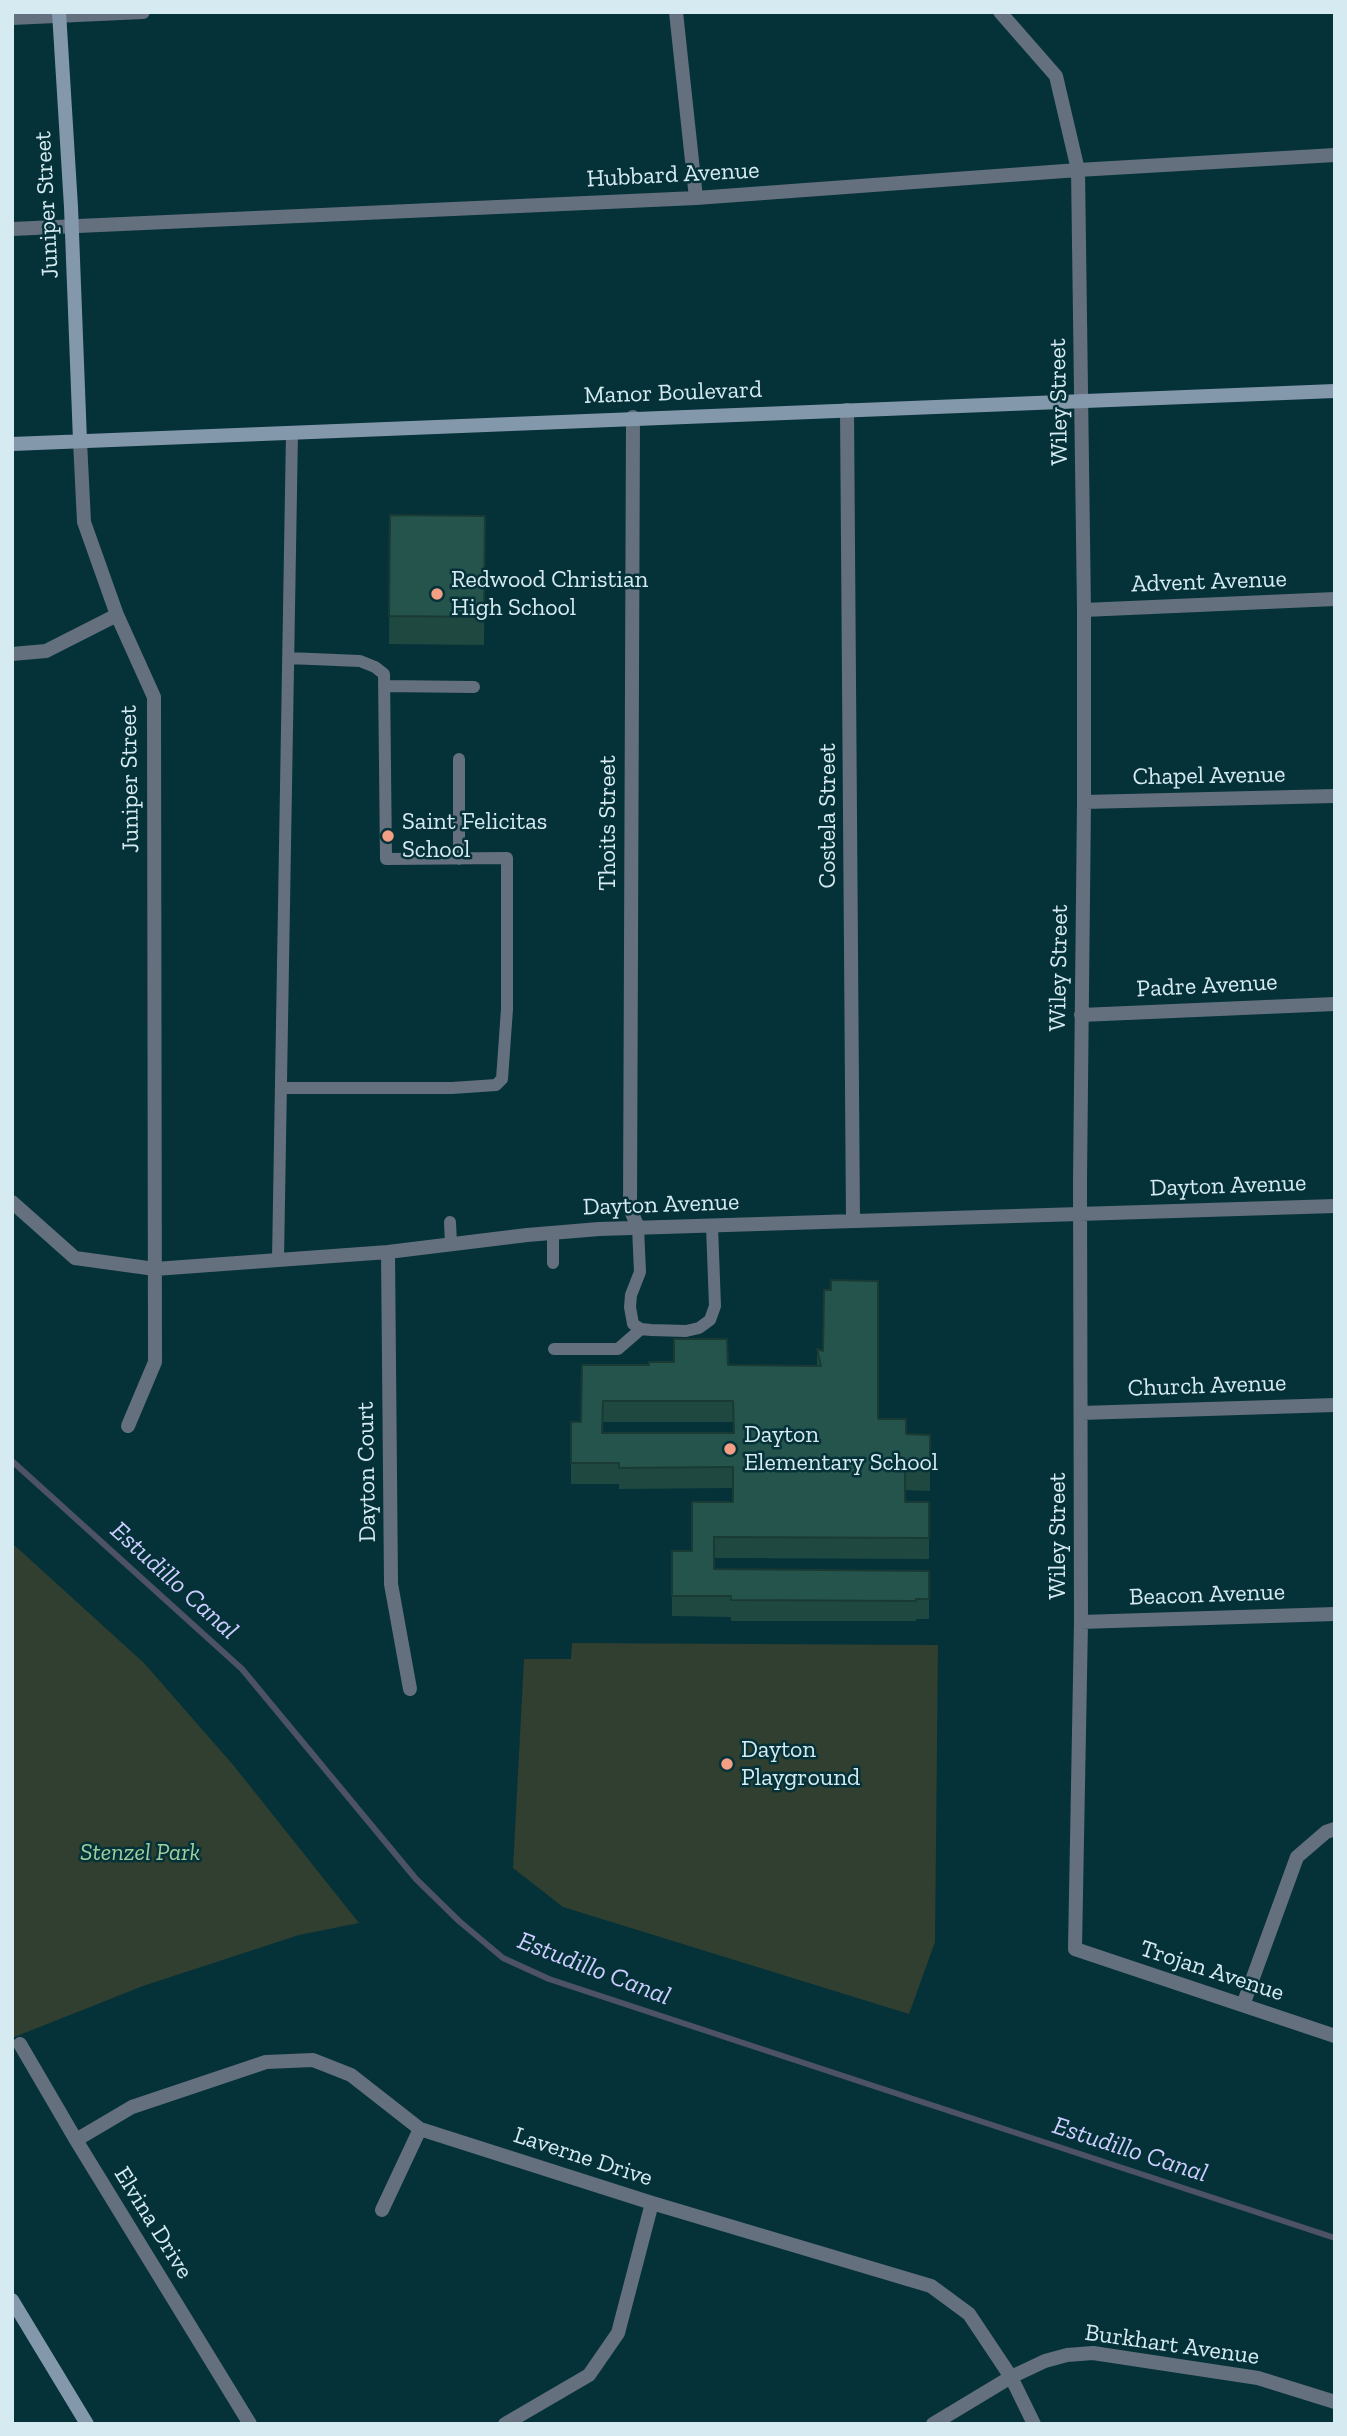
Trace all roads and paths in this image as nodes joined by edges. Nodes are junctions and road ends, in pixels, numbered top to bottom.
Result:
1 (143, 12) edge
2 (676, 12) edge
3 (1001, 13) edge
4 (59, 14) edge
5 (12, 18) edge
6 (1335, 155) edge
7 (1078, 170) junction
8 (696, 198) junction
9 (72, 227) junction
10 (12, 229) edge
11 (1335, 391) edge
12 (1082, 401) junction
13 (847, 410) junction
14 (633, 417) junction
15 (292, 432) junction
16 (80, 441) junction
17 (12, 444) edge
18 (1335, 599) edge
19 (1084, 610) junction
20 (117, 615) junction
21 (12, 654) edge
22 (288, 658) junction
23 (384, 686) junction
24 (474, 687) dead end
25 (458, 759) dead end
26 (1335, 796) edge
27 (1084, 802) junction
28 (458, 859) junction
29 (1335, 1003) edge
30 (1081, 1015) junction
31 (281, 1087) junction
32 (12, 1202) edge
33 (1335, 1206) edge
34 (1080, 1214) junction
35 (853, 1221) junction
36 (450, 1222) dead end
37 (712, 1226) junction
38 (638, 1227) junction
39 (552, 1233) junction
40 (451, 1244) junction
41 (388, 1252) junction
42 (278, 1260) junction
43 (552, 1264) dead end
44 (155, 1269) junction
45 (641, 1329) junction
46 (554, 1349) dead end
47 (1335, 1405) edge
48 (1081, 1413) junction
49 (128, 1426) dead end
50 (1335, 1614) edge
51 (1081, 1622) junction
52 (410, 1689) dead end
53 (1335, 1829) edge
54 (1075, 1949) joint
55 (1243, 2005) junction
56 (1335, 2036) edge
57 (20, 2044) dead end
58 (420, 2129) junction
59 (76, 2140) junction
60 (652, 2203) junction
61 (382, 2210) dead end
62 (12, 2300) edge
63 (1011, 2378) junction
64 (1335, 2402) edge
65 (87, 2424) edge
66 (250, 2424) edge
67 (505, 2424) edge
68 (933, 2424) edge
69 (1034, 2424) edge

1 - 4 street
2 - 8 street
3 - 7 street, Wiley Street
4 - 5 street
4 - 9 street, Juniper Street
6 - 7 street, Hubbard Avenue
7 - 8 street, Hubbard Avenue
7 - 12 street, Wiley Street
8 - 9 street, Hubbard Avenue
9 - 10 street, Hubbard Avenue
9 - 16 street, Juniper Street
11 - 12 street, Manor Boulevard
12 - 13 street, Manor Boulevard
12 - 19 street, Wiley Street
13 - 14 street, Manor Boulevard
13 - 35 street, Costela Street
14 - 15 street, Manor Boulevard
14 - 38 street, Thoits Street
15 - 16 street, Manor Boulevard
15 - 22 lane
16 - 17 street, Manor Boulevard
16 - 20 street, Juniper Street
18 - 19 street, Advent Avenue
19 - 27 street, Wiley Street
20 - 21 street
20 - 44 street, Juniper Street
22 - 23 lane
22 - 31 lane
23 - 24 lane
23 - 28 lane
25 - 28 lane
26 - 27 street, Chapel Avenue
27 - 30 street, Wiley Street
28 - 31 lane
29 - 30 street, Padre Avenue
30 - 34 street, Wiley Street
31 - 42 lane
32 - 44 street, Dayton Avenue
33 - 34 street, Dayton Avenue
34 - 35 street, Dayton Avenue
34 - 48 street, Wiley Street
35 - 37 street, Dayton Avenue
36 - 40 lane
37 - 38 street, Dayton Avenue
37 - 45 lane
38 - 39 street, Dayton Avenue
38 - 45 lane
39 - 40 street, Dayton Avenue
39 - 43 lane
40 - 41 street, Dayton Avenue
41 - 42 street, Dayton Avenue
41 - 52 street, Dayton Court
42 - 44 street, Dayton Avenue
44 - 49 street, Juniper Street
45 - 46 lane
47 - 48 street, Church Avenue
48 - 51 street, Wiley Street
50 - 51 street, Beacon Avenue
51 - 54 street, Wiley Street
53 - 55 street
54 - 55 street, Trojan Avenue
55 - 56 street, Trojan Avenue
57 - 59 street, Elvina Drive
58 - 59 street, Laverne Drive
58 - 60 street, Laverne Drive
58 - 61 street
59 - 66 street, Elvina Drive
60 - 63 street, Laverne Drive
60 - 67 street
62 - 65 street
63 - 64 street, Burkhart Avenue
63 - 68 street, Burkhart Avenue
63 - 69 street, Laverne Drive

